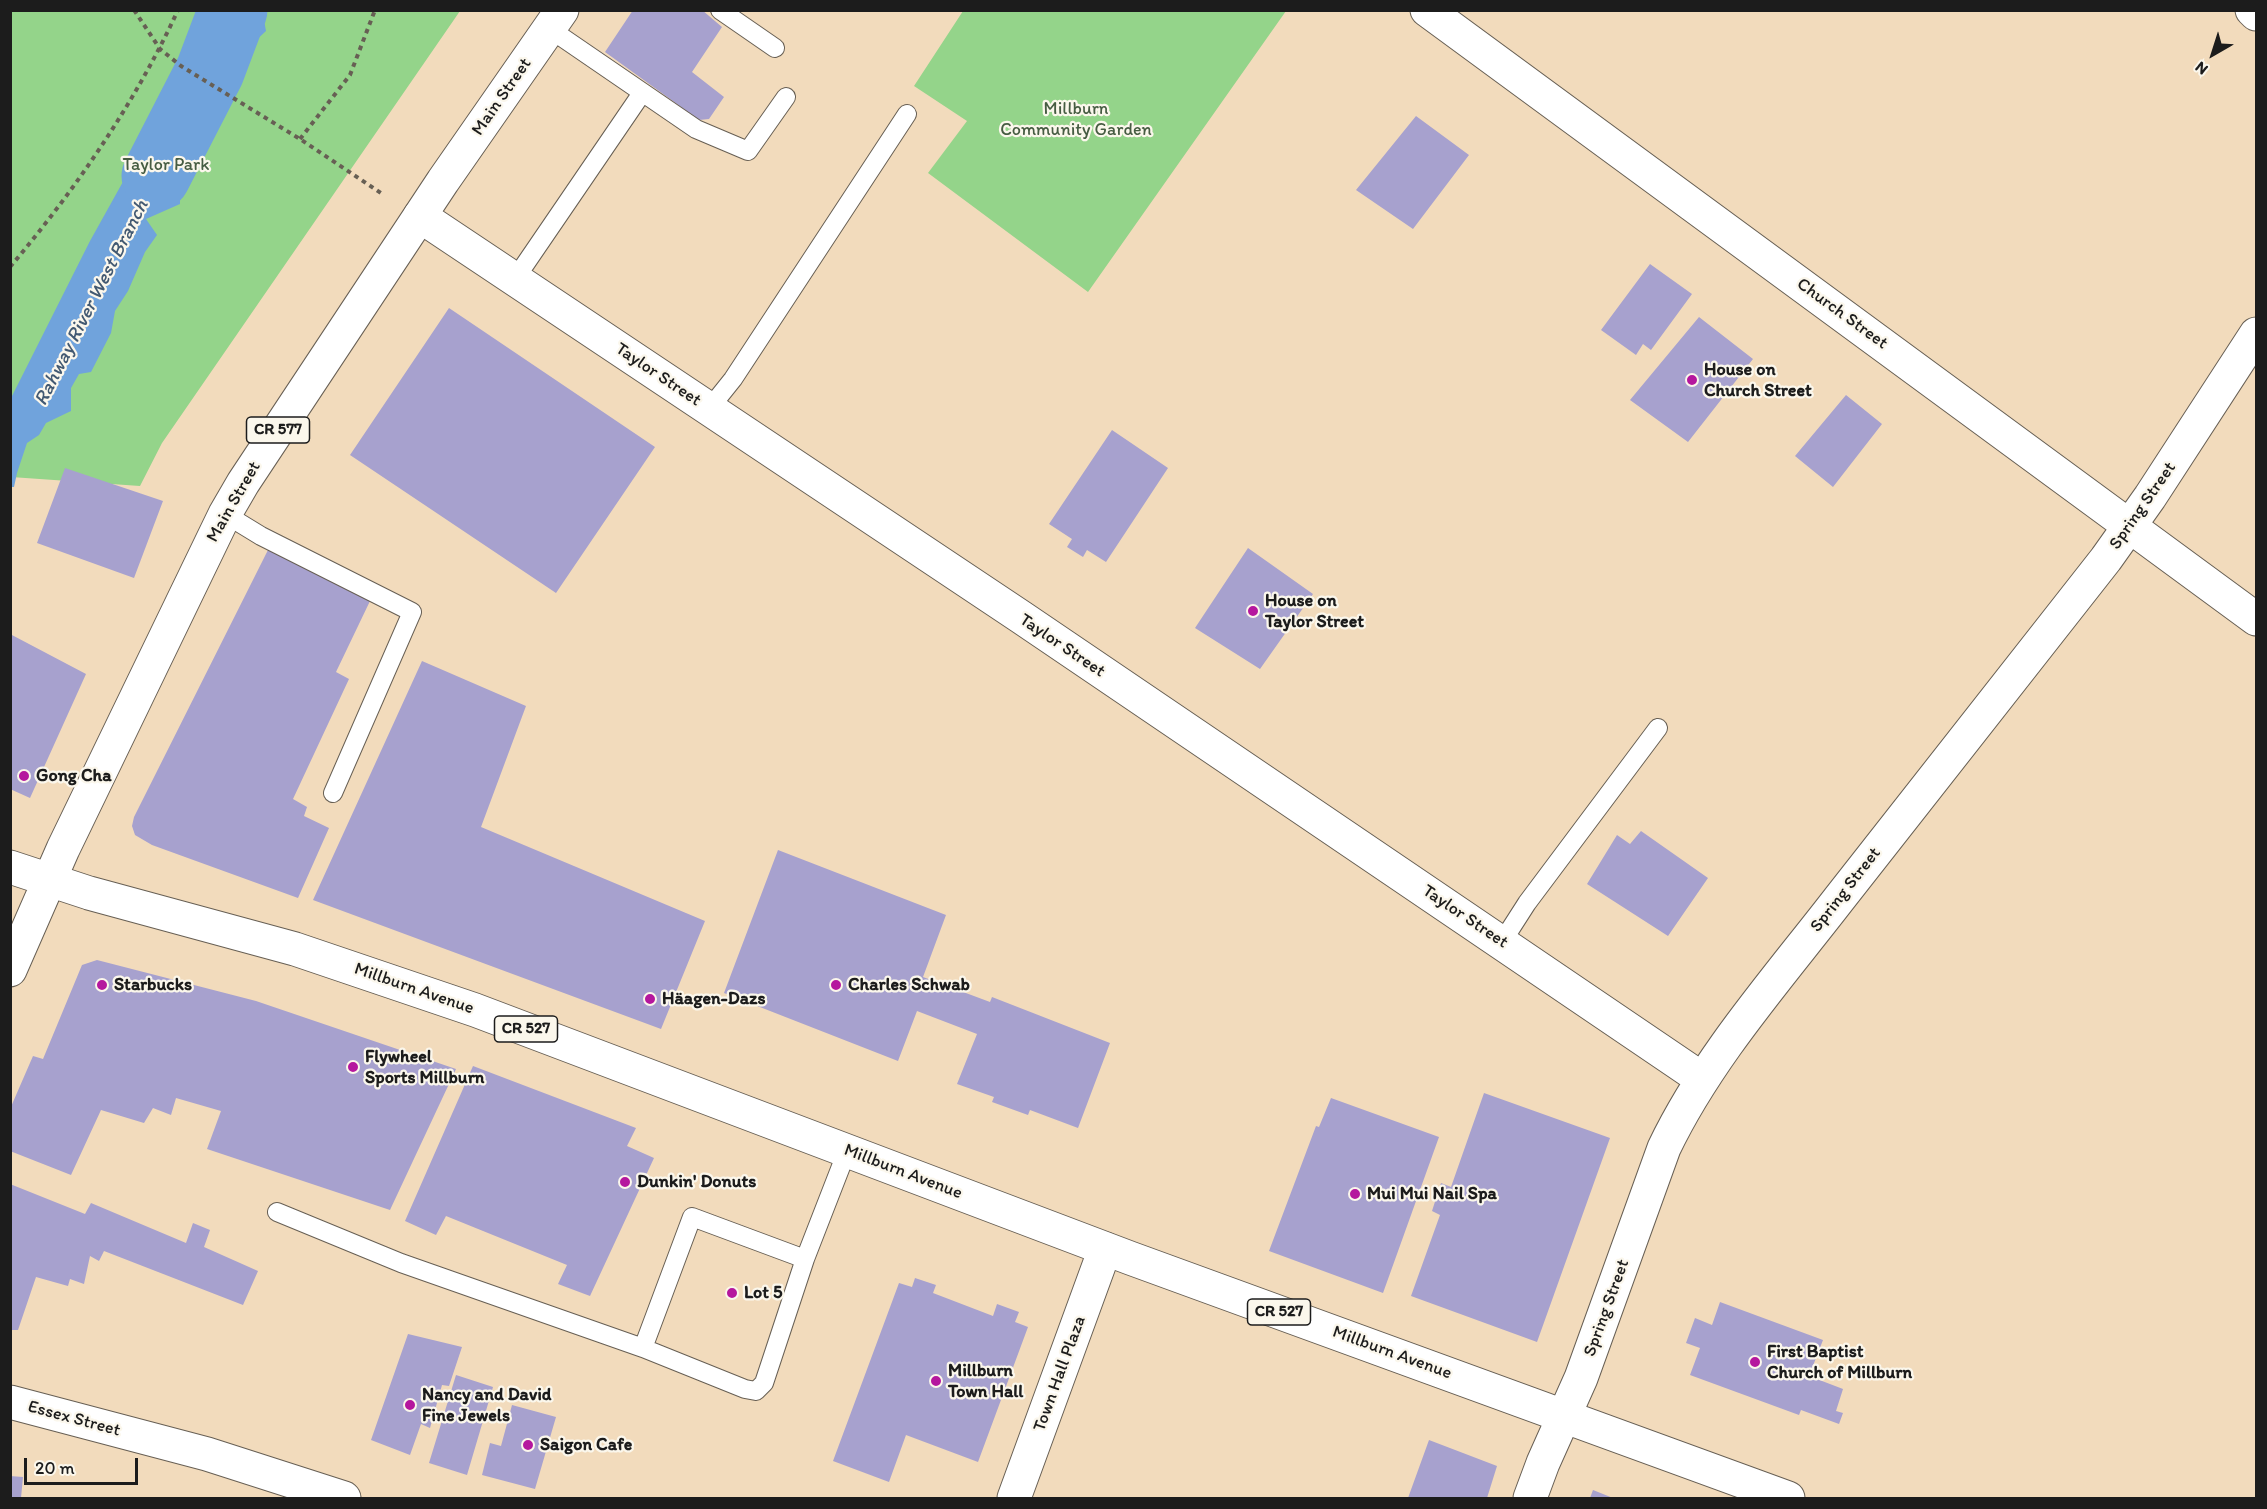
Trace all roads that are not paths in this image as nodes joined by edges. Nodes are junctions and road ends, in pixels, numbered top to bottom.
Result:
1 (720, 10) edge
2 (1427, 10) edge
3 (2252, 10) edge
4 (2256, 14) edge
5 (556, 20) edge
6 (775, 48) dead end
7 (642, 93) junction
8 (786, 97) dead end
9 (907, 114) dead end
10 (420, 216) junction
11 (515, 279) junction
12 (2256, 334) edge
13 (709, 409) junction
14 (225, 514) junction
15 (2130, 525) junction
16 (2256, 619) edge
17 (1658, 728) dead end
18 (333, 793) dead end
19 (10, 867) edge
20 (48, 881) junction
21 (1502, 942) junction
22 (10, 970) edge
23 (1702, 1079) junction
24 (847, 1150) junction
25 (277, 1212) dead end
26 (1106, 1249) junction
27 (805, 1259) junction
28 (643, 1348) junction
29 (10, 1402) edge
30 (1565, 1416) junction
31 (344, 1498) edge
32 (1014, 1498) edge
33 (1530, 1498) edge
34 (1788, 1498) edge

1 - 6 lane
2 - 15 street, Church Street
3 - 4 street
5 - 7 lane
5 - 10 street, Main Street / CR 577
7 - 8 lane
7 - 11 lane
9 - 13 lane
10 - 11 street, Taylor Street
10 - 14 street, Main Street / CR 577
11 - 13 street, Taylor Street
12 - 15 street, Spring Street
13 - 21 street, Taylor Street
14 - 18 lane
14 - 20 street, Main Street / CR 577
15 - 16 street, Church Street
15 - 23 street, Spring Street
17 - 21 lane
19 - 20 street, Millburn Avenue
20 - 22 street, Main Street
20 - 24 street, Millburn Avenue / CR 527
21 - 23 street, Taylor Street
23 - 30 street, Spring Street
24 - 26 street, Millburn Avenue / CR 527
24 - 27 lane
25 - 28 lane
26 - 30 street, Millburn Avenue / CR 527
26 - 32 street, Town Hall Plaza
27 - 28 lane
27 - 28 lane
29 - 31 street, Essex Street
30 - 33 street, Spring Street
30 - 34 street, Millburn Avenue / CR 527

